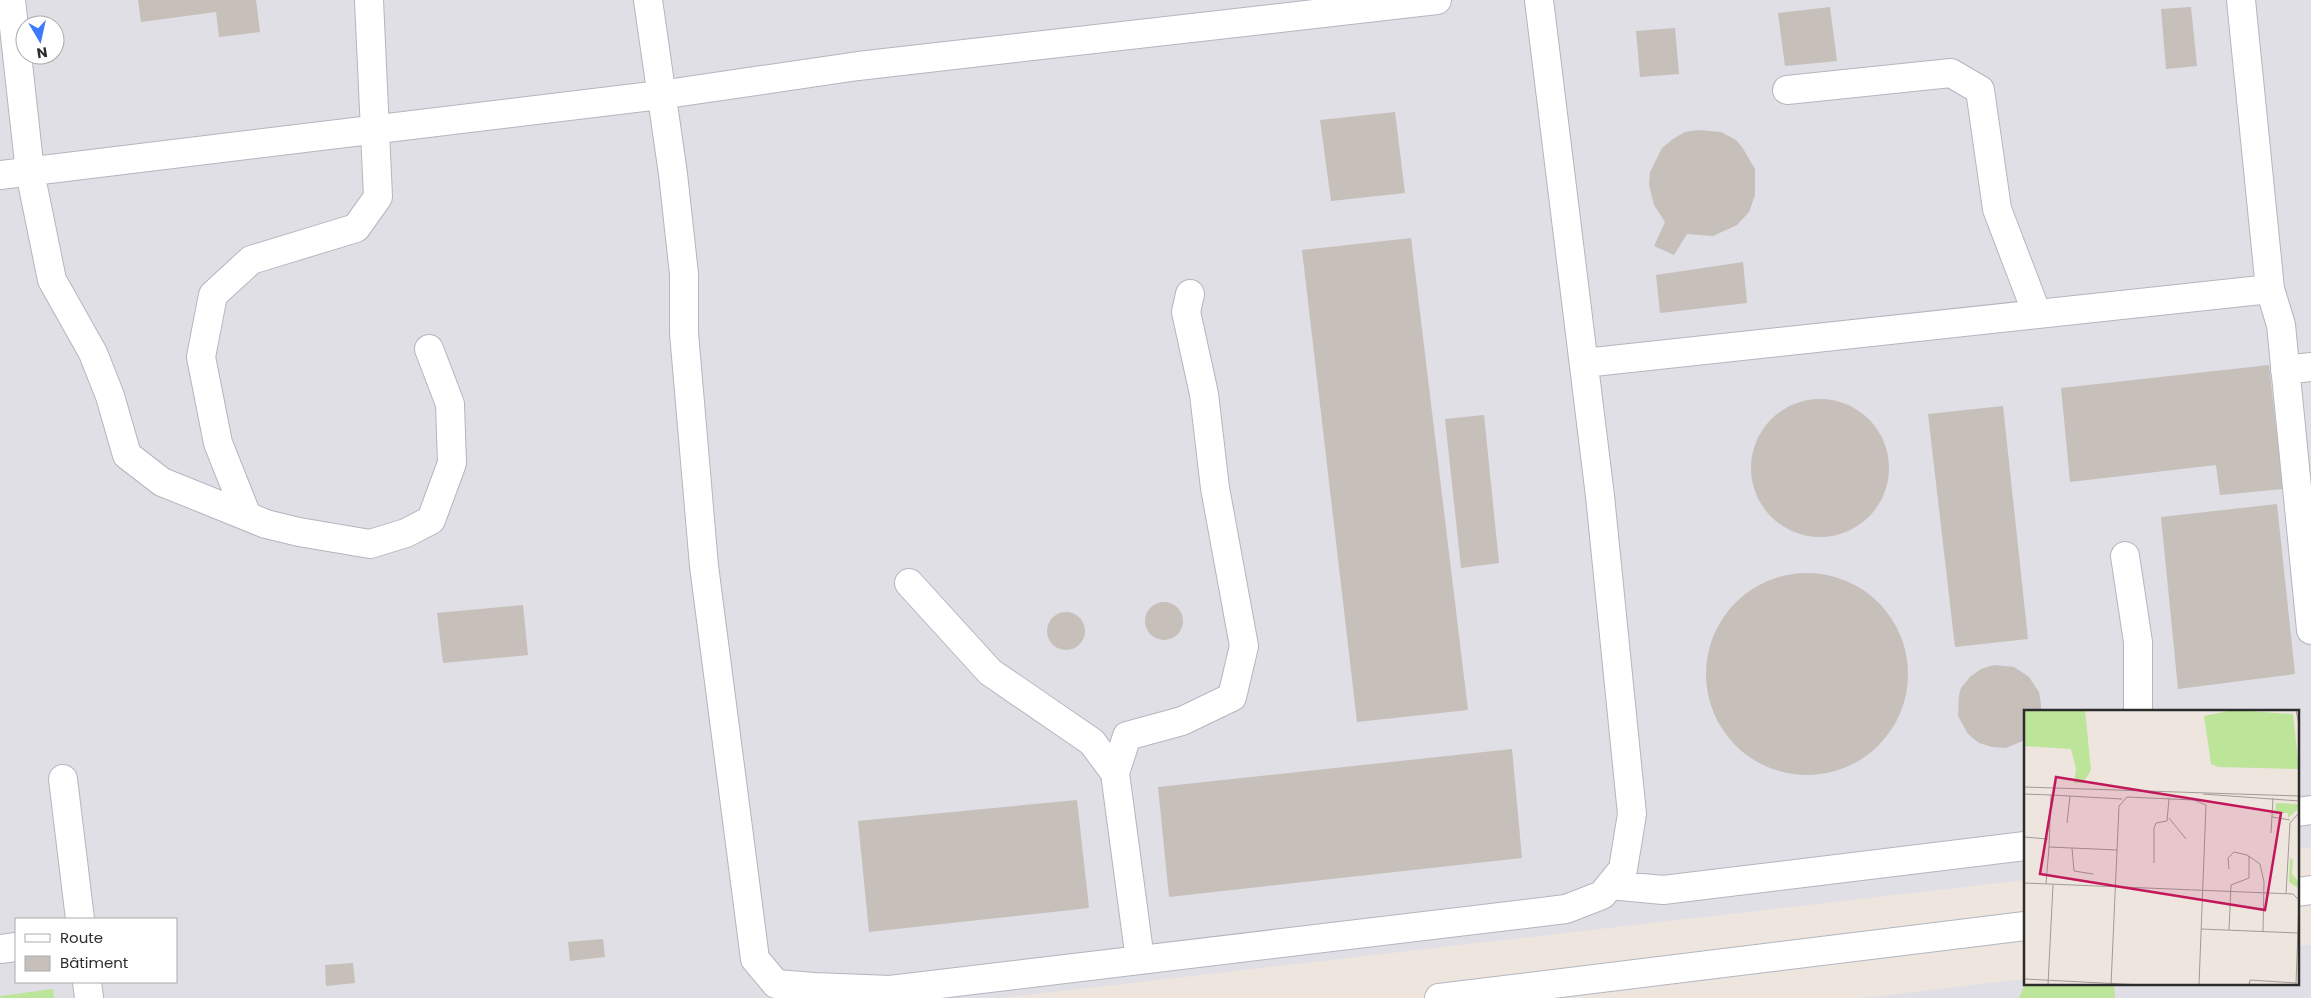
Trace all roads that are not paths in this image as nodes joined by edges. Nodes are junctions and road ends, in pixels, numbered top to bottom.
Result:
1 (11, 0) edge
2 (369, 0) edge
3 (648, 0) edge
4 (1437, 0) edge
5 (1539, 0) edge
6 (2241, 0) edge
7 (1787, 90) dead end
8 (660, 95) junction
9 (375, 130) junction
10 (30, 172) junction
11 (0, 176) edge
12 (2270, 288) junction
13 (1190, 294) dead end
14 (2037, 314) junction
15 (429, 349) dead end
16 (1584, 363) junction
17 (2298, 368) edge
18 (247, 516) junction
19 (2125, 556) dead end
20 (909, 583) dead end
21 (2311, 630) edge
22 (2138, 710) edge
23 (1115, 773) junction
24 (63, 779) dead end
25 (2311, 810) edge
26 (2298, 812) edge
27 (2024, 846) edge
28 (1610, 884) junction
29 (2311, 890) edge
30 (2298, 892) edge
31 (80, 918) edge
32 (2024, 926) edge
33 (15, 948) edge
34 (0, 950) edge
35 (1140, 960) junction
36 (88, 983) edge
37 (89, 998) edge
38 (1439, 998) edge

1 - 10 street
2 - 9 street
3 - 8 street
4 - 8 street
5 - 16 street
6 - 12 street
7 - 14 street
8 - 9 street
8 - 35 street
9 - 10 street
9 - 18 street
10 - 11 street
10 - 18 street
12 - 14 street
12 - 17 street
13 - 23 street
14 - 16 street
15 - 18 street
16 - 28 street
17 - 21 street
19 - 22 street
20 - 23 street
23 - 35 street
24 - 31 street
25 - 26 street
27 - 28 street
28 - 35 street
29 - 30 street
32 - 38 street
33 - 34 street
36 - 37 street

